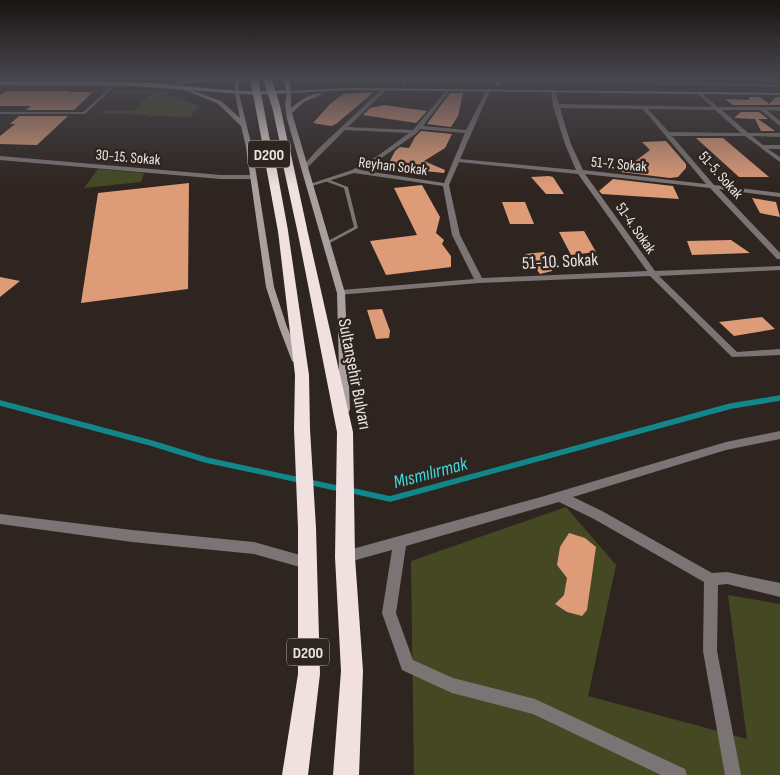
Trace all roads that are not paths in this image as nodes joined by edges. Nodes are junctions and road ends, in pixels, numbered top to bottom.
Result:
1 (232, 114) edge
2 (242, 114) edge
3 (261, 114) edge
4 (278, 114) edge
5 (289, 114) edge
6 (359, 114) edge
7 (430, 114) edge
8 (477, 114) edge
9 (559, 114) edge
10 (650, 114) edge
11 (725, 114) edge
12 (768, 114) edge
13 (780, 124) edge
14 (245, 126) junction
15 (420, 127) junction
16 (344, 128) junction
17 (414, 132) junction
18 (468, 132) junction
19 (668, 134) junction
20 (748, 136) junction
21 (780, 136) edge
22 (763, 147) junction
23 (780, 147) edge
24 (0, 158) edge
25 (456, 160) junction
26 (780, 160) edge
27 (304, 168) junction
28 (354, 171) junction
29 (581, 173) junction
30 (253, 177) junction
31 (326, 180) junction
32 (310, 185) junction
33 (446, 185) junction
34 (712, 186) junction
35 (780, 195) edge
36 (328, 243) junction
37 (780, 258) edge
38 (780, 268) edge
39 (651, 272) junction
40 (479, 281) junction
41 (342, 293) junction
42 (780, 352) edge
43 (302, 375) junction
44 (345, 432) junction
45 (780, 435) edge
46 (559, 496) junction
47 (0, 519) edge
48 (400, 541) junction
49 (345, 557) junction
50 (307, 564) junction
51 (711, 579) junction
52 (780, 590) edge
53 (736, 774) edge
54 (295, 775) edge
55 (346, 775) edge
56 (679, 775) edge

1 - 14 main road
2 - 14 main road
3 - 43 highway, D200, bridge
4 - 44 highway, Sultanşehir Bulvarı / D200, bridge
5 - 27 main road
6 - 16 street
7 - 15 street
8 - 18 street
9 - 29 street, 51-4. Sokak
10 - 19 street, 51-5. Sokak
11 - 20 street
12 - 13 street
14 - 30 main road
15 - 17 street
15 - 18 street
16 - 17 street
16 - 27 street
17 - 28 street
18 - 25 street
19 - 20 street
19 - 34 street, 51-5. Sokak
20 - 21 street
20 - 22 street
22 - 23 street
22 - 26 street
24 - 30 street, 30-15. Sokak
25 - 29 street, 51-7. Sokak
25 - 33 street
27 - 32 main road
28 - 31 street, Reyhan Sokak
28 - 33 street, Reyhan Sokak
29 - 34 street, 51-7. Sokak
29 - 39 street, 51-4. Sokak
30 - 43 main road
31 - 32 street, Reyhan Sokak
31 - 36 lane
32 - 36 main road
33 - 40 street
34 - 35 street, 51-7. Sokak
34 - 37 street, 51-5. Sokak
36 - 41 main road
38 - 39 street, 51-10. Sokak
39 - 40 street, 51-10. Sokak
39 - 42 street, 51-4. Sokak
40 - 41 street, 51-10. Sokak
41 - 44 main road
43 - 50 highway, D200
44 - 49 highway, Sultanşehir Bulvarı / D200
45 - 46 street
46 - 48 street
46 - 51 street
47 - 50 street
48 - 49 street
48 - 56 street
49 - 55 highway, Sultanşehir Bulvarı / D200
50 - 54 highway, D200
51 - 52 street
51 - 53 street

